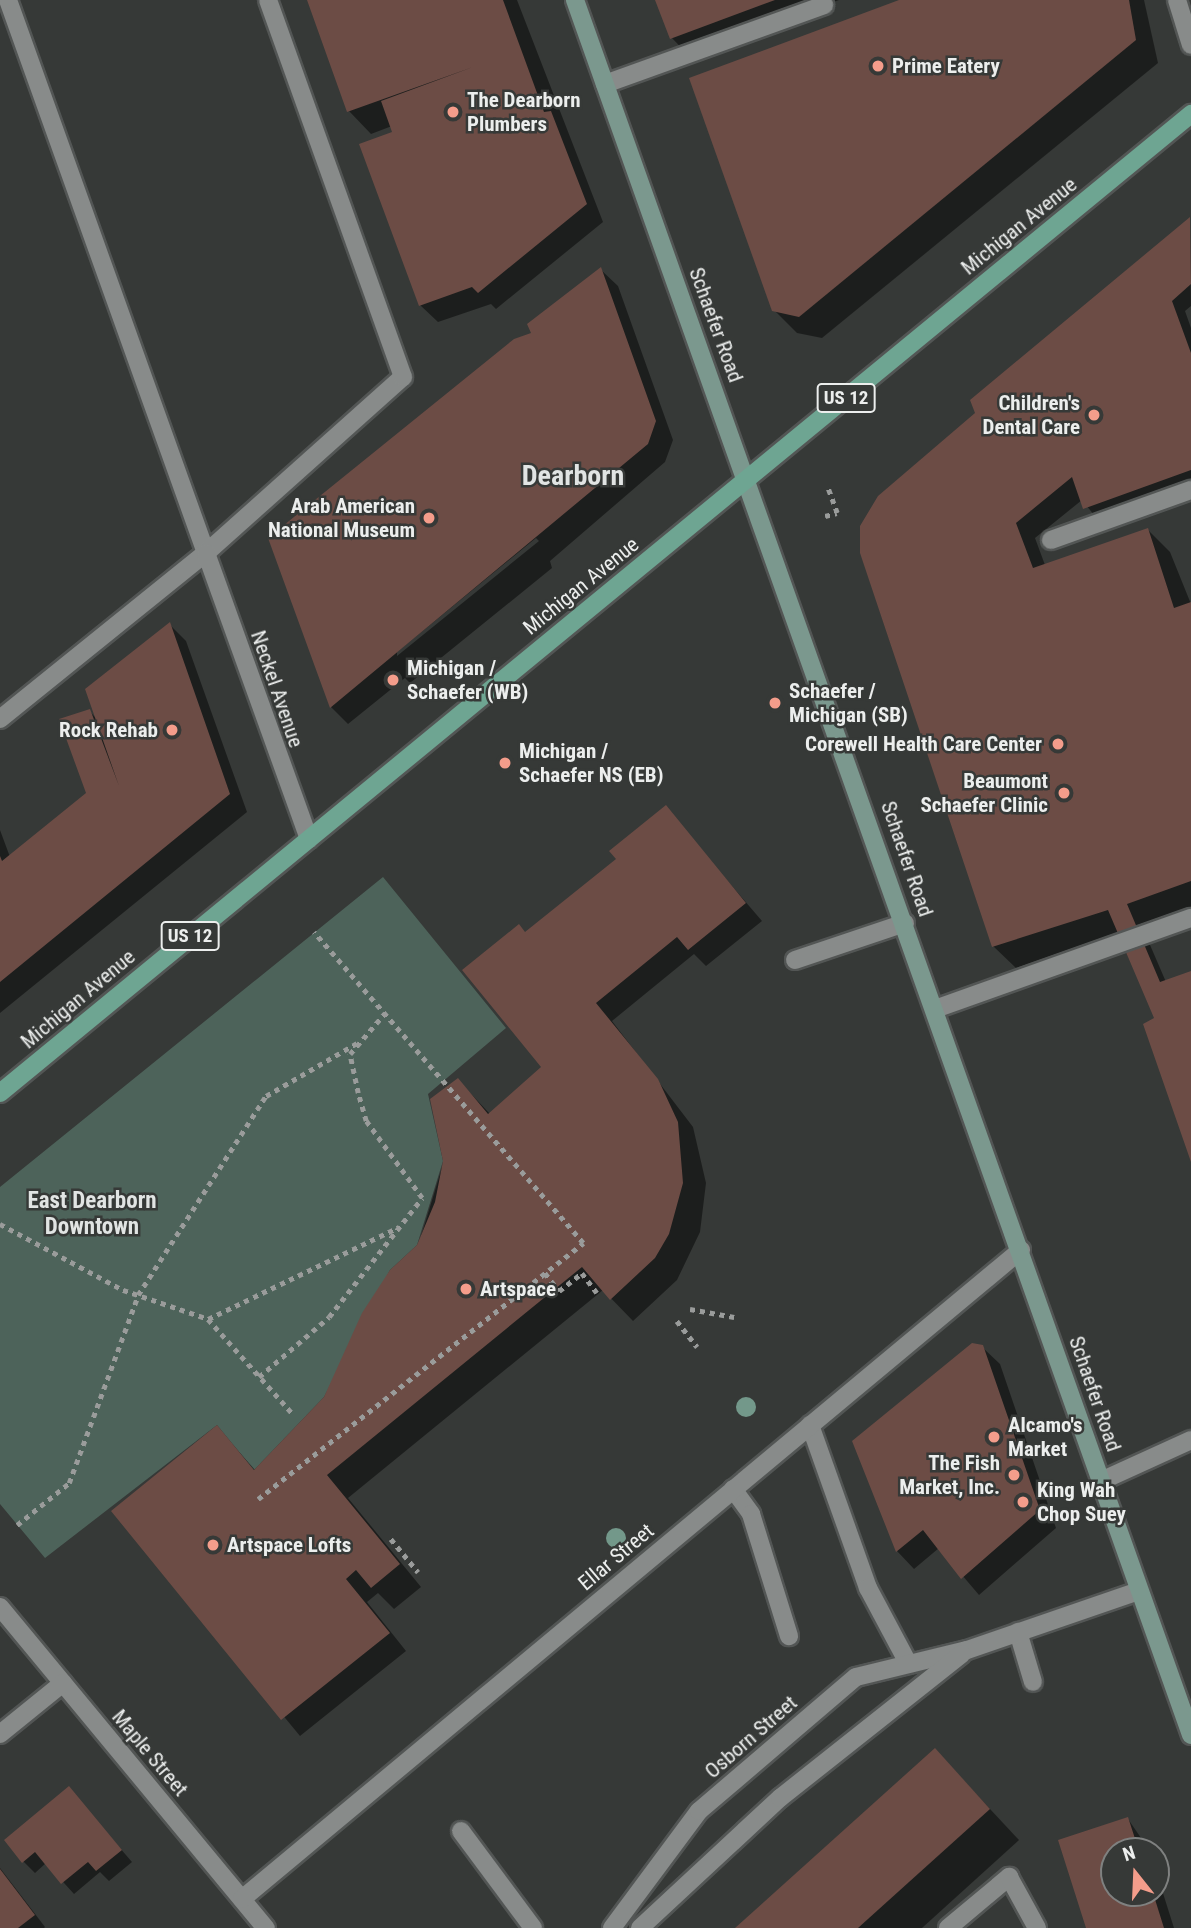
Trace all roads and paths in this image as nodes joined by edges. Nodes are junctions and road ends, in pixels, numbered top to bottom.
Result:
1 (268, 0) edge
2 (575, 0) edge
3 (1177, 0) edge
4 (9, 2) edge
5 (824, 5) dead end
6 (1191, 45) edge
7 (605, 84) junction
8 (1191, 114) edge
9 (748, 479) junction
10 (828, 488) dead end
11 (1191, 490) edge
12 (825, 516) dead end
13 (1051, 540) dead end
14 (206, 553) junction
15 (0, 719) edge
16 (309, 839) junction
17 (1191, 918) edge
18 (905, 923) junction
19 (314, 932) dead end
20 (795, 960) dead end
21 (935, 1009) junction
22 (385, 1013) junction
23 (357, 1043) junction
24 (0, 1093) edge
25 (0, 1224) edge
26 (404, 1225) junction
27 (1021, 1250) junction
28 (545, 1273) junction
29 (597, 1293) dead end
30 (138, 1295) junction
31 (690, 1309) dead end
32 (734, 1317) dead end
33 (208, 1319) junction
34 (677, 1321) dead end
35 (697, 1347) dead end
36 (259, 1377) junction
37 (292, 1413) dead end
38 (810, 1425) junction
39 (1191, 1440) edge
40 (1101, 1481) junction
41 (733, 1489) junction
42 (258, 1499) dead end
43 (17, 1525) dead end
44 (391, 1539) dead end
45 (418, 1572) dead end
46 (1138, 1591) junction
47 (0, 1607) edge
48 (1018, 1632) junction
49 (789, 1636) dead end
50 (967, 1650) junction
51 (908, 1663) junction
52 (1033, 1682) dead end
53 (63, 1683) junction
54 (0, 1734) edge
55 (1191, 1735) edge
56 (461, 1832) dead end
57 (242, 1899) junction
58 (266, 1928) edge
59 (533, 1928) edge
60 (612, 1928) edge
61 (640, 1928) edge
62 (948, 1928) edge
63 (1037, 1928) edge

1 - 14 street
2 - 7 main road, Schaefer Road
3 - 6 street
4 - 14 street, Neckel Avenue
5 - 7 street
7 - 9 main road, Schaefer Road
8 - 9 main road, Michigan Avenue / US 12
9 - 16 main road, Michigan Avenue / US 12
9 - 18 main road, Schaefer Road
10 - 12 path
11 - 13 street
14 - 15 street
14 - 16 street, Neckel Avenue
16 - 24 main road, Michigan Avenue / US 12
17 - 21 street
18 - 20 street
18 - 21 main road, Schaefer Road
19 - 22 path
21 - 27 main road, Schaefer Road
22 - 23 path
22 - 28 path
23 - 26 path
23 - 30 path
25 - 30 path
26 - 33 path
26 - 36 path
27 - 38 street, Ellar Street
27 - 40 main road, Schaefer Road
28 - 29 path
28 - 42 path
30 - 33 path
30 - 43 path
31 - 32 path
33 - 36 path
34 - 35 path
36 - 37 path
38 - 41 street, Ellar Street
38 - 51 street
39 - 40 street
40 - 46 main road, Schaefer Road
41 - 49 street
41 - 57 street, Ellar Street
44 - 45 path
46 - 48 street, Osborn Street
46 - 55 main road, Schaefer Road
47 - 53 street, Maple Street
48 - 50 street, Osborn Street
48 - 52 street
50 - 51 street, Osborn Street
50 - 61 street, Osborn Street
51 - 60 street, Osborn Street
53 - 54 street
53 - 57 street, Maple Street
56 - 59 street
57 - 58 street, Maple Street
62 - 63 street

